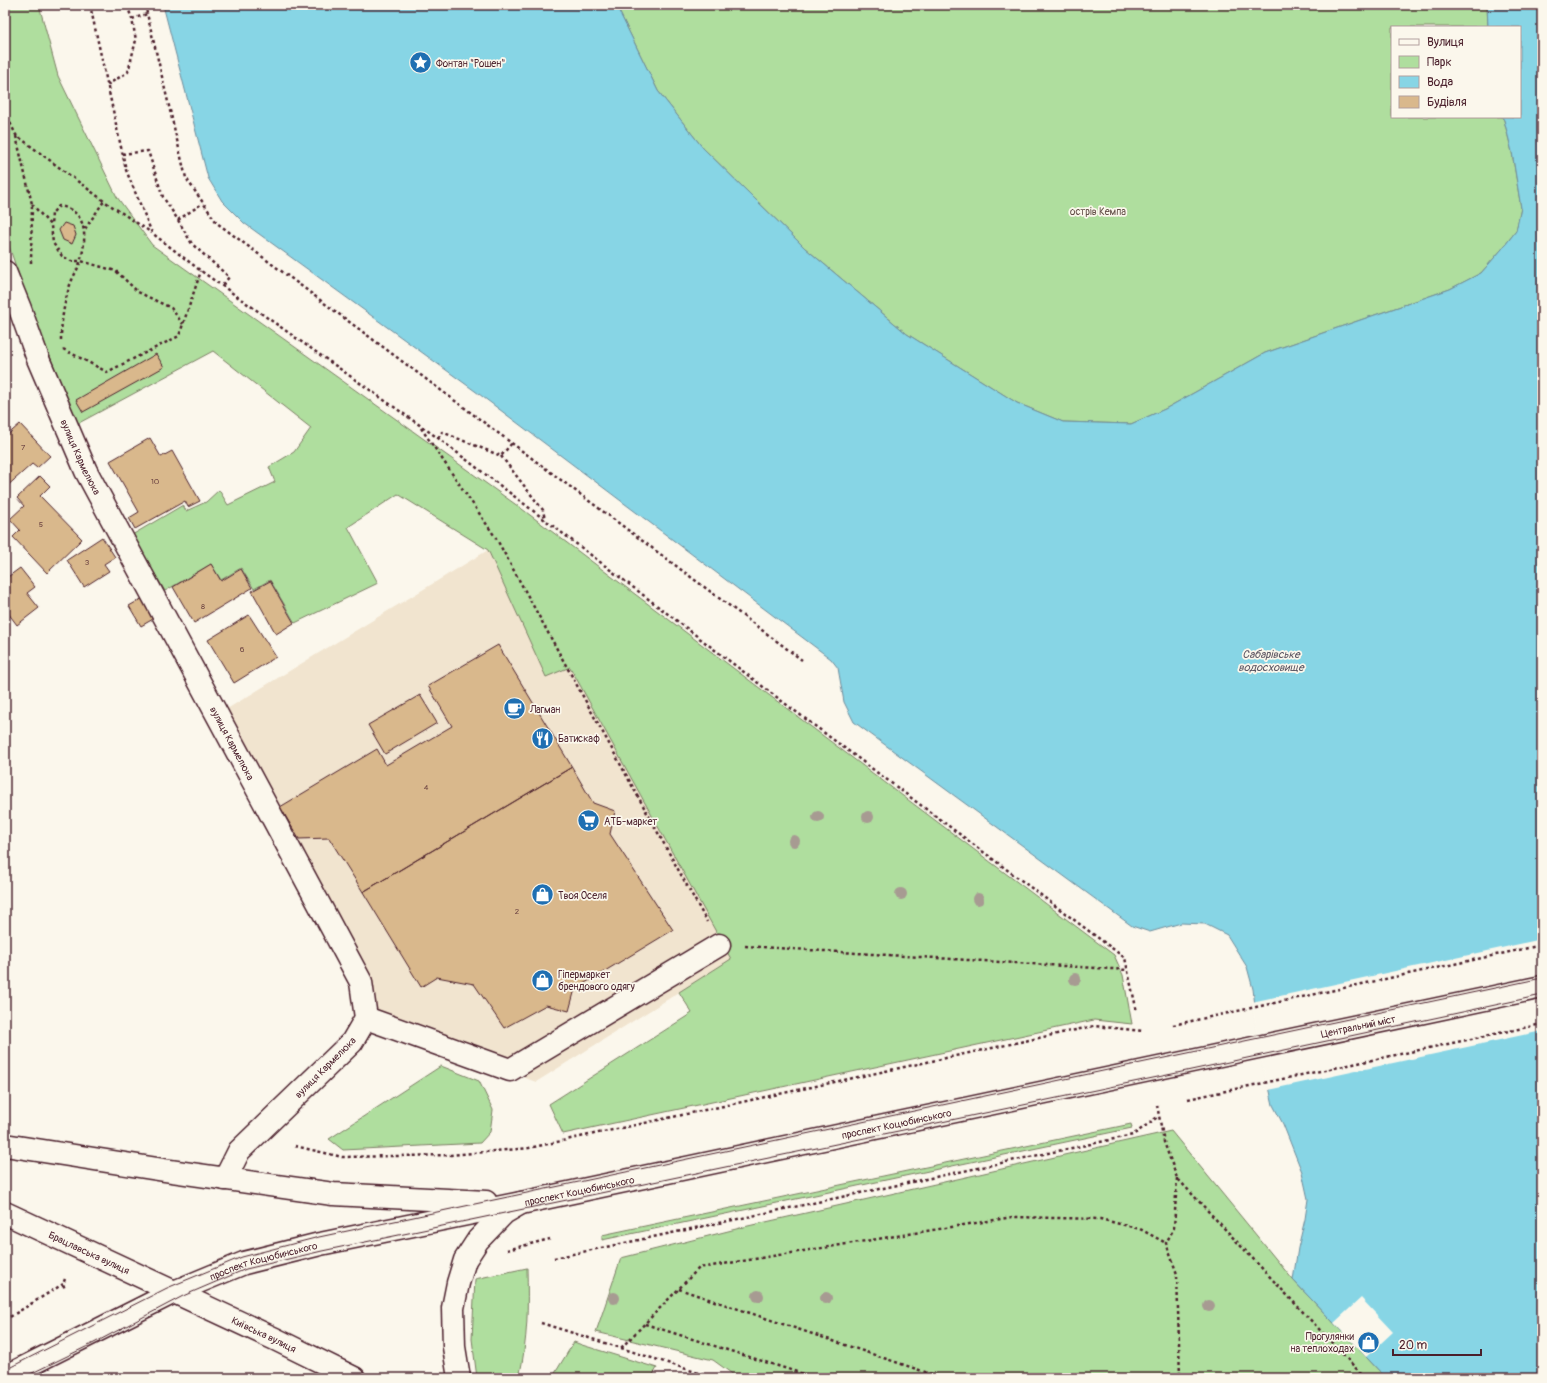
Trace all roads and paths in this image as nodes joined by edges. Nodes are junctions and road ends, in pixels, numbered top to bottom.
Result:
1 (90, 5) edge
2 (127, 5) edge
3 (145, 5) edge
4 (147, 14) junction
5 (132, 19) junction
6 (107, 85) junction
7 (5, 112) edge
8 (16, 135) junction
9 (122, 154) junction
10 (104, 202) junction
11 (203, 203) junction
12 (32, 204) junction
13 (178, 220) junction
14 (51, 226) junction
15 (84, 229) junction
16 (152, 233) junction
17 (81, 260) junction
18 (31, 268) dead end
19 (201, 271) junction
20 (7, 286) edge
21 (222, 286) junction
22 (183, 324) junction
23 (61, 348) junction
24 (38, 360) junction
25 (420, 426) junction
26 (438, 438) junction
27 (512, 443) junction
28 (501, 456) junction
29 (545, 520) junction
30 (802, 660) dead end
31 (720, 945) junction
32 (1542, 945) edge
33 (1128, 970) junction
34 (1542, 987) edge
35 (1138, 1012) dead end
36 (366, 1018) junction
37 (1542, 1024) edge
38 (1173, 1025) dead end
39 (1142, 1031) dead end
40 (1175, 1065) joint
41 (1188, 1098) dead end
42 (1156, 1106) dead end
43 (1158, 1116) junction
44 (5, 1145) edge
45 (295, 1146) dead end
46 (1177, 1178) junction
47 (225, 1179) junction
48 (521, 1203) junction
49 (5, 1213) edge
50 (550, 1239) dead end
51 (1166, 1243) junction
52 (504, 1250) dead end
53 (554, 1258) dead end
54 (65, 1279) dead end
55 (62, 1284) junction
56 (66, 1289) dead end
57 (679, 1289) junction
58 (174, 1292) junction
59 (5, 1320) edge
60 (541, 1323) dead end
61 (645, 1324) junction
62 (621, 1348) junction
63 (5, 1377) edge
64 (354, 1378) edge
65 (459, 1378) edge
66 (714, 1378) edge
67 (816, 1378) edge
68 (944, 1378) edge
69 (1180, 1378) edge
70 (1365, 1378) edge

1 - 6 path
2 - 5 path
3 - 4 path
4 - 5 path
4 - 11 path
5 - 6 path
6 - 9 path
7 - 8 path
8 - 10 path
8 - 12 path
9 - 13 path
9 - 16 path
10 - 15 path
10 - 16 path
11 - 13 path
11 - 27 path
12 - 14 path
12 - 18 path
13 - 21 path
14 - 15 path
14 - 17 path
15 - 17 path
16 - 19 path
17 - 22 path
17 - 23 path
19 - 21 path
19 - 22 path
20 - 24 street, вулиця Кармелюка
21 - 25 path
22 - 23 path
23 - 24 path
24 - 36 street, вулиця Кармелюка
25 - 26 path
25 - 31 path
26 - 28 path
26 - 29 path
27 - 28 path
27 - 30 path
28 - 29 path
29 - 33 path
31 - 33 path
31 - 36 street
32 - 38 path
33 - 35 path
34 - 40 street, Центральний міст
36 - 47 street, вулиця Кармелюка
37 - 41 path
39 - 45 path
40 - 48 street, проспект Коцюбинського
42 - 43 path
43 - 46 path
43 - 53 path
44 - 47 street
46 - 51 path
46 - 70 path
47 - 48 street
48 - 58 street, проспект Коцюбинського
48 - 65 street
49 - 58 street, Брацлавська вулиця
50 - 52 path
51 - 57 path
51 - 69 path
54 - 55 path
55 - 56 path
55 - 59 path
57 - 61 path
57 - 68 path
58 - 63 street, проспект Коцюбинського
58 - 64 street, Київська вулиця
60 - 62 path
61 - 62 path
61 - 67 path
62 - 66 path

